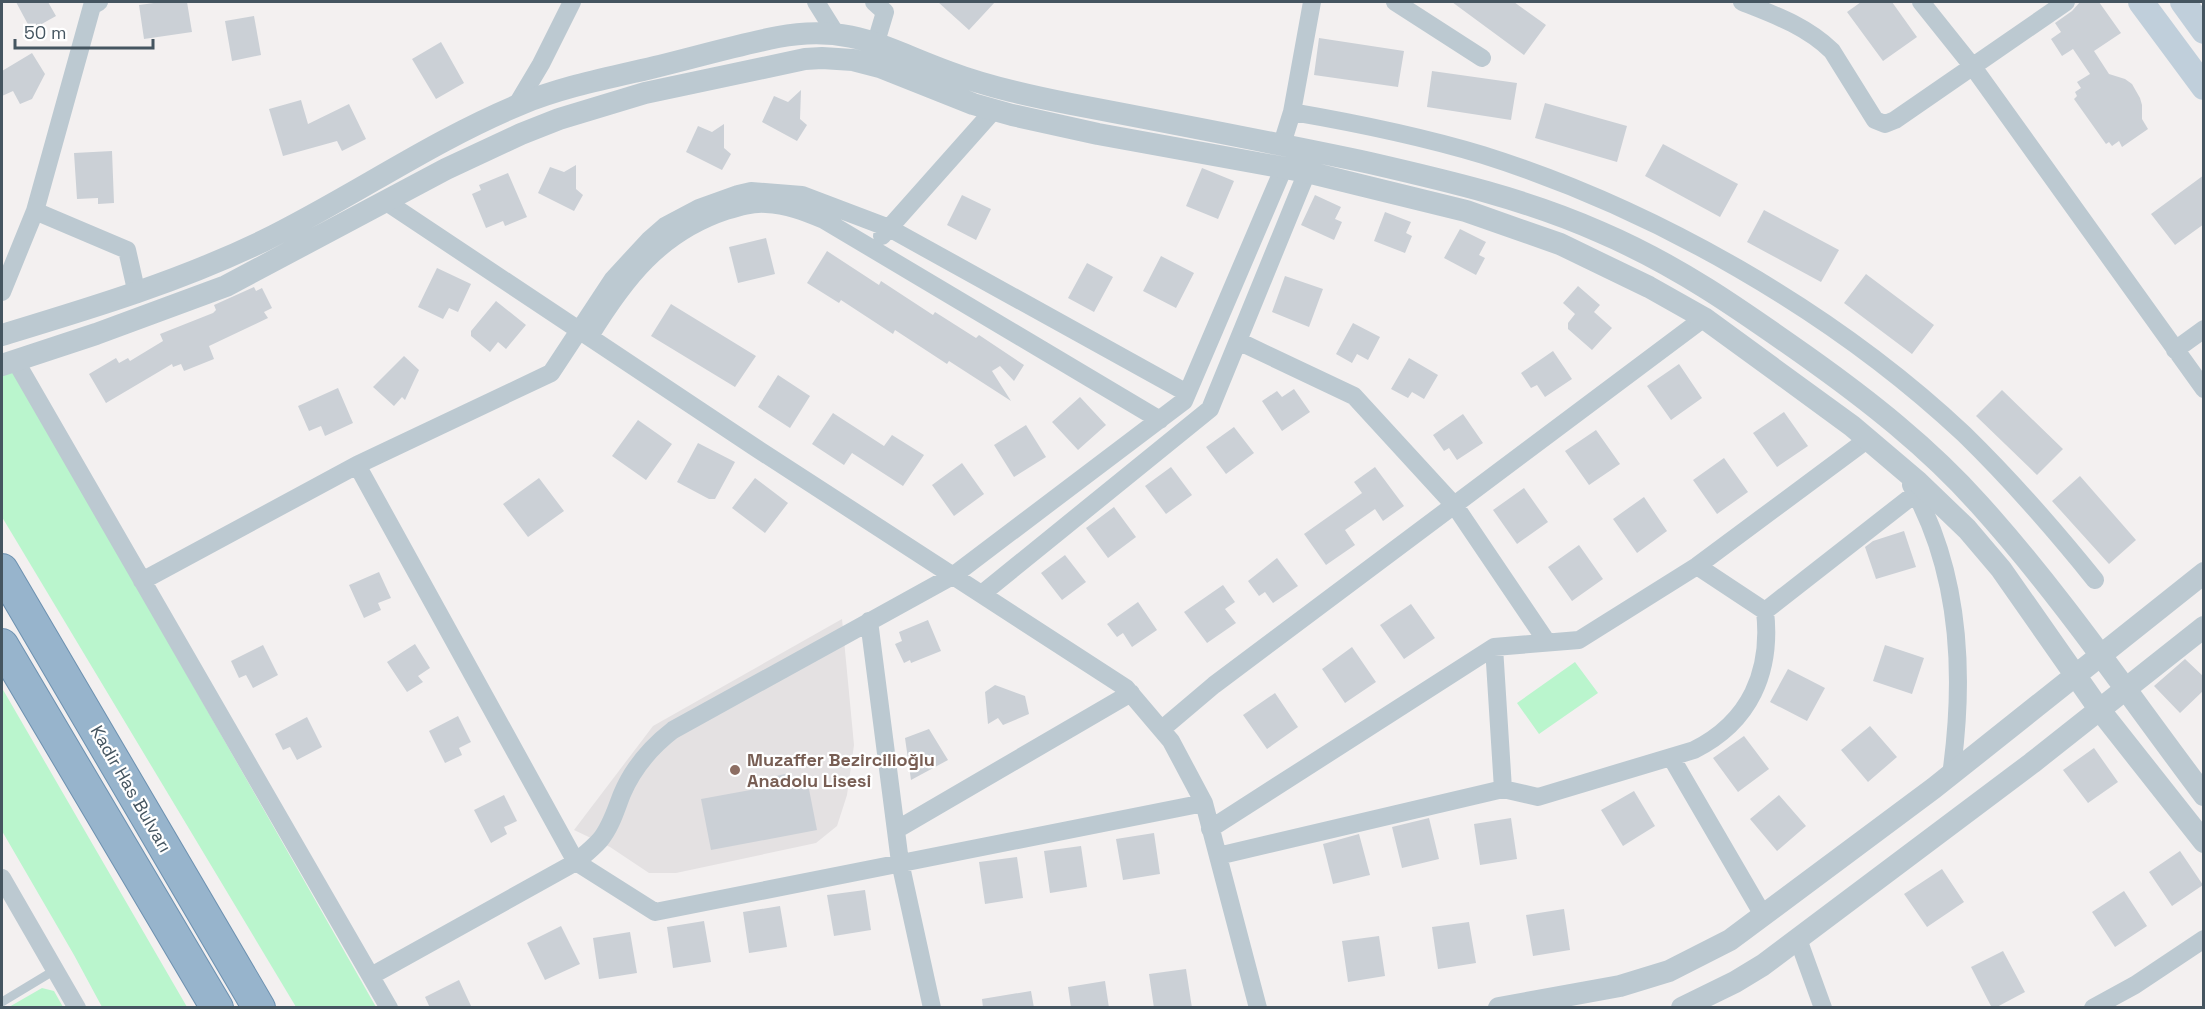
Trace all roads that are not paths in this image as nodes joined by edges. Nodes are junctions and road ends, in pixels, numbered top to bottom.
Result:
1 (572, 2) edge
2 (816, 2) edge
3 (874, 2) edge
4 (1395, 2) edge
5 (1742, 2) edge
6 (1921, 2) edge
7 (2066, 2) edge
8 (2141, 2) edge
9 (2183, 2) edge
10 (93, 3) edge
11 (1306, 3) edge
12 (2204, 31) edge
13 (836, 34) junction
14 (876, 42) junction
15 (1482, 58) dead end
16 (1973, 67) junction
17 (2204, 87) edge
18 (516, 106) junction
19 (994, 110) junction
20 (1292, 112) junction
21 (1282, 144) junction
22 (1284, 167) junction
23 (1307, 172) junction
24 (385, 201) junction
25 (35, 211) junction
26 (889, 228) junction
27 (871, 248) junction
28 (2, 292) edge
29 (136, 294) junction
30 (1704, 318) junction
31 (2204, 329) edge
32 (4, 330) edge
33 (585, 333) junction
34 (1238, 341) junction
35 (2175, 350) junction
36 (8, 363) edge
37 (2204, 389) edge
38 (1187, 393) junction
39 (1160, 420) junction
40 (1868, 439) junction
41 (357, 465) junction
42 (1902, 468) junction
43 (1916, 493) junction
44 (1455, 506) junction
45 (1697, 566) junction
46 (2, 570) edge
47 (2204, 573) edge
48 (954, 575) junction
49 (2095, 580) dead end
50 (142, 581) junction
51 (983, 593) junction
52 (1765, 611) junction
53 (868, 621) junction
54 (2204, 627) edge
55 (1547, 642) junction
56 (2, 645) edge
57 (1494, 647) junction
58 (2100, 656) junction
59 (2075, 675) junction
60 (2124, 690) junction
61 (1131, 693) junction
62 (2099, 709) junction
63 (1162, 729) junction
64 (1671, 758) junction
65 (1951, 775) junction
66 (1503, 789) junction
67 (2204, 795) edge
68 (1204, 803) junction
69 (1210, 829) junction
70 (896, 830) junction
71 (2204, 842) edge
72 (1218, 856) junction
73 (576, 862) junction
74 (900, 862) junction
75 (2, 878) edge
76 (1763, 915) junction
77 (1798, 939) junction
78 (2204, 939) edge
79 (55, 970) junction
80 (371, 976) junction
81 (2128, 999) edge
82 (2, 1002) edge
83 (77, 1008) edge
84 (217, 1008) edge
85 (259, 1008) edge
86 (389, 1008) edge
87 (932, 1008) edge
88 (1258, 1008) edge
89 (1498, 1008) edge
90 (1682, 1008) edge
91 (1823, 1008) edge
92 (2093, 1008) edge

1 - 18 street
2 - 13 street
3 - 14 street
4 - 15 street
5 - 16 street
6 - 16 street
7 - 16 street
8 - 17 main road
9 - 12 main road
10 - 25 street
11 - 20 street
13 - 14 street
13 - 18 street
14 - 21 street
16 - 35 street
18 - 29 street
19 - 22 street
19 - 24 street
19 - 26 street
20 - 21 street
20 - 49 street
21 - 58 street
22 - 23 street
22 - 38 street
23 - 30 street
23 - 34 street
24 - 33 street
24 - 36 street
25 - 28 street
25 - 29 street
26 - 27 street
26 - 33 street
26 - 38 street
27 - 33 street
27 - 39 street
29 - 32 street
30 - 40 street
30 - 44 street
31 - 35 street
33 - 41 street
33 - 48 street
34 - 44 street
34 - 51 street
35 - 37 street
36 - 50 street
38 - 39 street
39 - 48 street
40 - 42 street
40 - 45 street
41 - 50 street
41 - 73 street
42 - 43 street
42 - 59 street
43 - 52 street
43 - 65 street
44 - 55 street
44 - 63 street
45 - 52 street
45 - 55 street
46 - 85 highway, Kadir Has Bulvarı
47 - 58 street
48 - 51 street
48 - 53 street
50 - 80 street
51 - 61 street
52 - 64 street
53 - 70 street
53 - 73 street
54 - 60 street
55 - 57 street
56 - 84 highway, Kadir Has Bulvarı
57 - 66 street
57 - 69 street
58 - 59 street
58 - 60 street
59 - 62 street
59 - 65 street
60 - 62 street
60 - 67 street
61 - 63 street
61 - 70 street
62 - 71 street
62 - 77 street
63 - 68 street
64 - 66 street
64 - 76 street
65 - 76 street
66 - 72 street
68 - 69 street
68 - 74 street
69 - 72 street
70 - 74 street
72 - 88 street
73 - 74 street
73 - 80 street
74 - 87 street
75 - 79 street
76 - 89 street
77 - 90 street
77 - 91 street
78 - 81 street
79 - 82 lane
79 - 83 street
80 - 86 street
81 - 92 street

